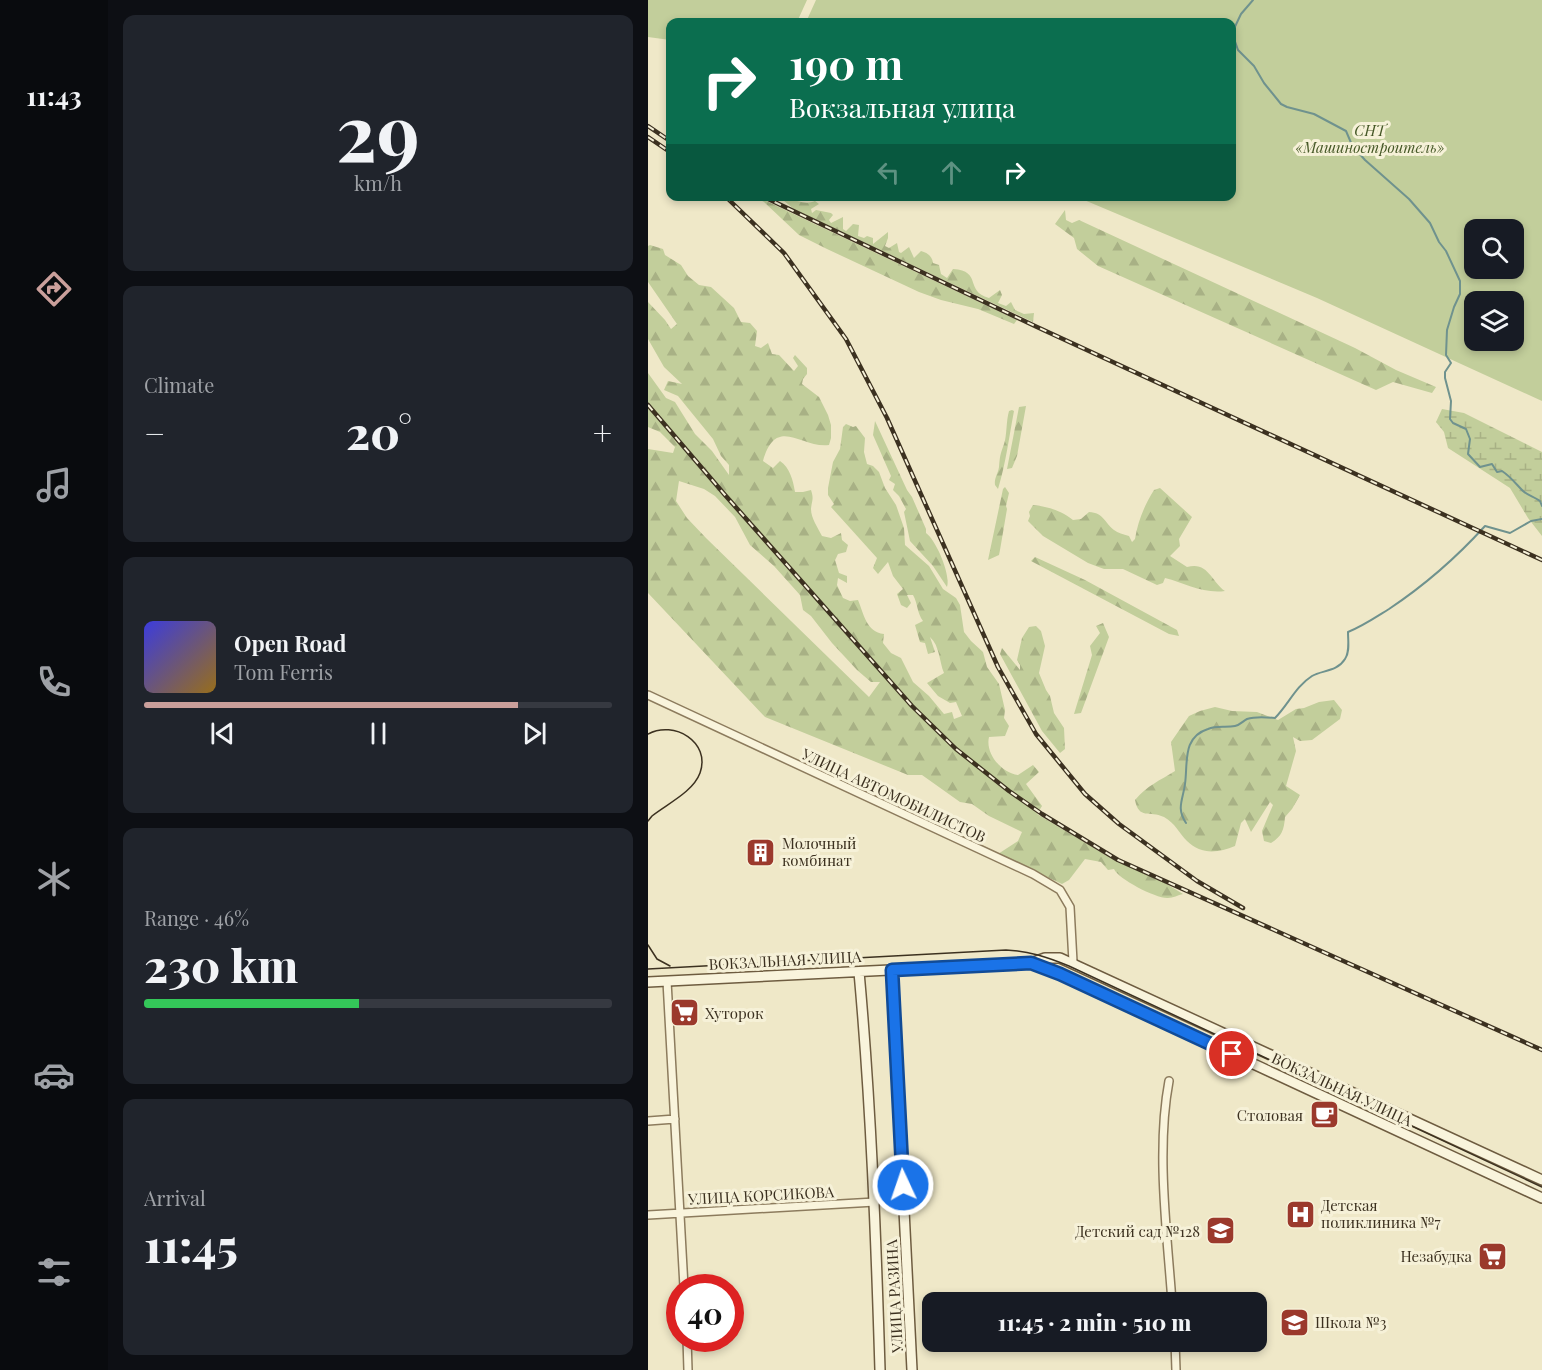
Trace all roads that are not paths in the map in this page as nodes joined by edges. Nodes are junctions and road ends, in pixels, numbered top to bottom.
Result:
1 (648, 694) edge
2 (1073, 962) junction
3 (1031, 963) junction
4 (892, 970) junction
5 (859, 972) junction
6 (667, 981) junction
7 (648, 982) edge
8 (1169, 1081) dead end
9 (675, 1119) junction
10 (648, 1121) edge
11 (1542, 1180) edge
12 (1542, 1198) edge
13 (875, 1202) junction
14 (680, 1214) junction
15 (648, 1215) edge
16 (683, 1274) edge
17 (1171, 1292) edge
18 (687, 1352) edge
19 (1175, 1352) edge
20 (688, 1370) edge
21 (880, 1370) edge
22 (912, 1370) edge
23 (1176, 1370) edge

1 - 2 street, УЛИЦА АВТОМОБИЛИСТОВ
2 - 3 main road, ВОКЗАЛЬНАЯ УЛИЦА
2 - 11 main road, ВОКЗАЛЬНАЯ УЛИЦА
3 - 4 main road, ВОКЗАЛЬНАЯ УЛИЦА
3 - 12 main road, ВОКЗАЛЬНАЯ УЛИЦА
4 - 5 main road, ВОКЗАЛЬНАЯ УЛИЦА
4 - 22 main road, УЛИЦА РАЗИНА
5 - 6 main road, ВОКЗАЛЬНАЯ УЛИЦА
5 - 13 main road, УЛИЦА РАЗИНА
6 - 7 main road, ВОКЗАЛЬНАЯ УЛИЦА
6 - 9 street
8 - 17 street
9 - 10 street
9 - 14 street
13 - 14 street, УЛИЦА КОРСИКОВА
13 - 21 main road, УЛИЦА РАЗИНА
14 - 15 street, УЛИЦА КОРСИКОВА
14 - 16 street
18 - 20 street
19 - 23 street

